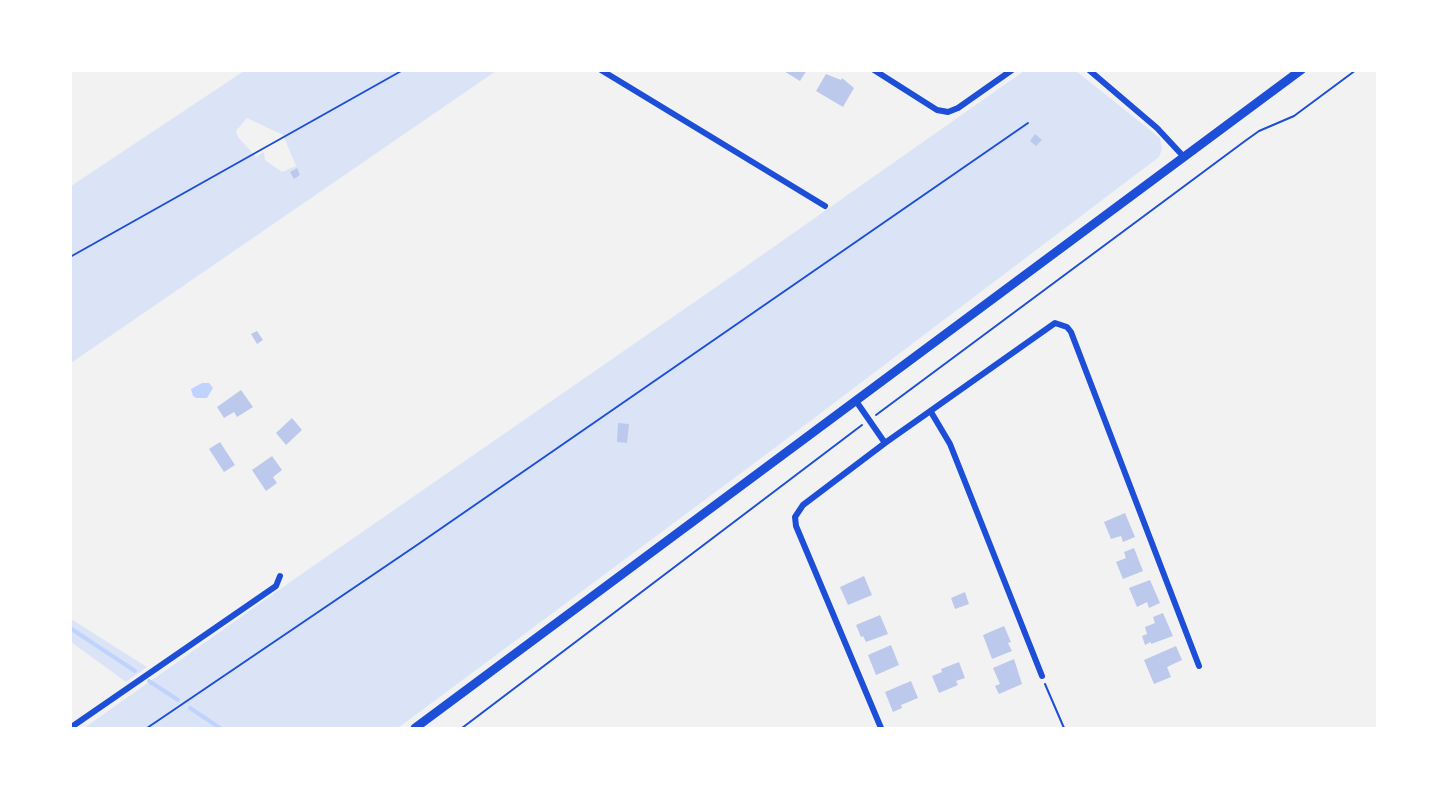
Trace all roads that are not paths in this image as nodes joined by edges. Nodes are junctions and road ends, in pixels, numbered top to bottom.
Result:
1 (601, 70) edge
2 (874, 70) edge
3 (1012, 70) edge
4 (1089, 70) edge
5 (1301, 70) edge
6 (1184, 157) junction
7 (825, 206) dead end
8 (856, 401) junction
9 (931, 412) junction
10 (885, 443) junction
11 (280, 576) dead end
12 (1199, 666) dead end
13 (1041, 676) road end
14 (70, 728) edge
15 (416, 729) edge
16 (881, 729) edge

1 - 7 street
2 - 3 street
4 - 6 street
5 - 6 main road
6 - 8 main road
8 - 10 street
8 - 15 main road
9 - 10 street
9 - 12 street
9 - 13 street
10 - 16 street
11 - 14 street

